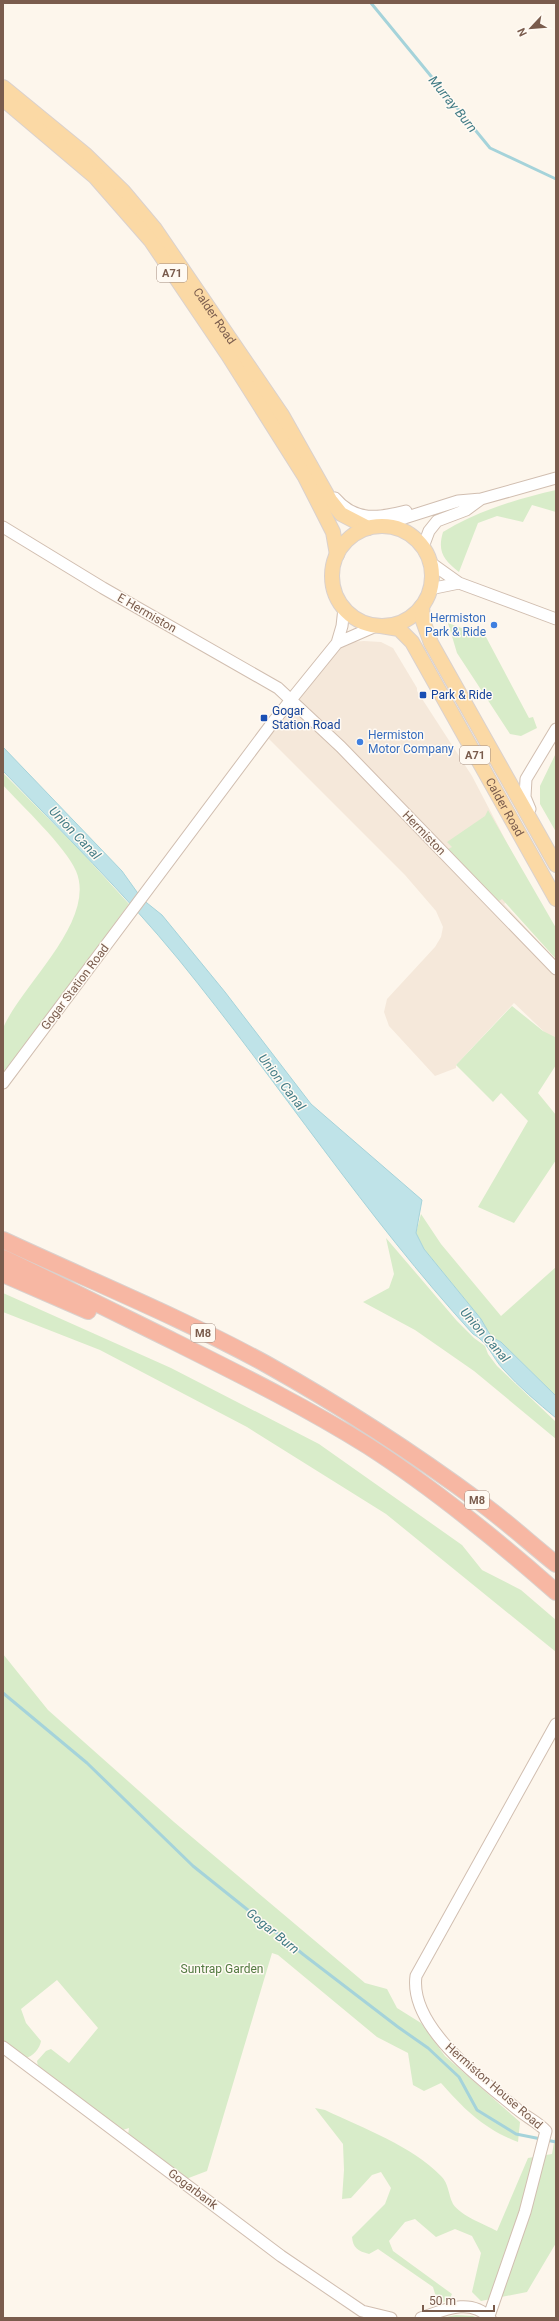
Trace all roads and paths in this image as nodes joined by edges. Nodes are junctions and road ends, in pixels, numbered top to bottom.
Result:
1 (3, 87) edge
2 (3, 99) edge
3 (312, 467) junction
4 (556, 478) edge
5 (481, 499) junction
6 (429, 509) junction
7 (3, 527) edge
8 (373, 527) junction
9 (423, 547) junction
10 (337, 554) junction
11 (430, 563) junction
12 (459, 583) junction
13 (430, 589) junction
14 (422, 606) junction
15 (344, 608) junction
16 (556, 619) edge
17 (379, 626) junction
18 (337, 643) junction
19 (290, 700) junction
20 (556, 729) edge
21 (544, 844) junction
22 (556, 865) edge
23 (556, 899) edge
24 (556, 969) edge
25 (3, 1083) edge
26 (3, 1232) edge
27 (3, 1240) edge
28 (3, 1258) edge
29 (3, 1274) edge
30 (183, 1323) junction
31 (229, 1369) junction
32 (556, 1564) edge
33 (556, 1592) edge
34 (556, 1724) edge
35 (3, 2047) edge
36 (490, 2317) edge
37 (391, 2318) edge
38 (420, 2318) edge

1 - 3 main road, Calder Road / A71
2 - 10 main road, Calder Road / A71
3 - 6 street
3 - 8 main road, Calder Road / A71
4 - 5 street
5 - 6 street
5 - 9 street
6 - 8 street
7 - 19 street, E Hermiston
8 - 9 main road
8 - 10 main road
9 - 11 main road
10 - 15 main road
11 - 12 street
11 - 13 main road
12 - 13 street
12 - 16 street
13 - 14 main road
14 - 17 main road
14 - 21 main road, Calder Road / A71
15 - 17 main road
15 - 18 street, Gogar Station Road
17 - 18 street, Gogar Station Road
17 - 23 main road, Calder Road / A71
18 - 19 street, Gogar Station Road
19 - 24 street, Hermiston
19 - 25 street, Gogar Station Road
20 - 21 street
21 - 22 main road, Calder Road / A71
26 - 30 highway, M8
27 - 30 highway, M8
28 - 31 highway, M8
29 - 31 highway, M8
30 - 32 highway, M8
31 - 33 highway, M8
34 - 36 street, Hermiston House Road
35 - 37 street, Gogarbank
36 - 38 street

